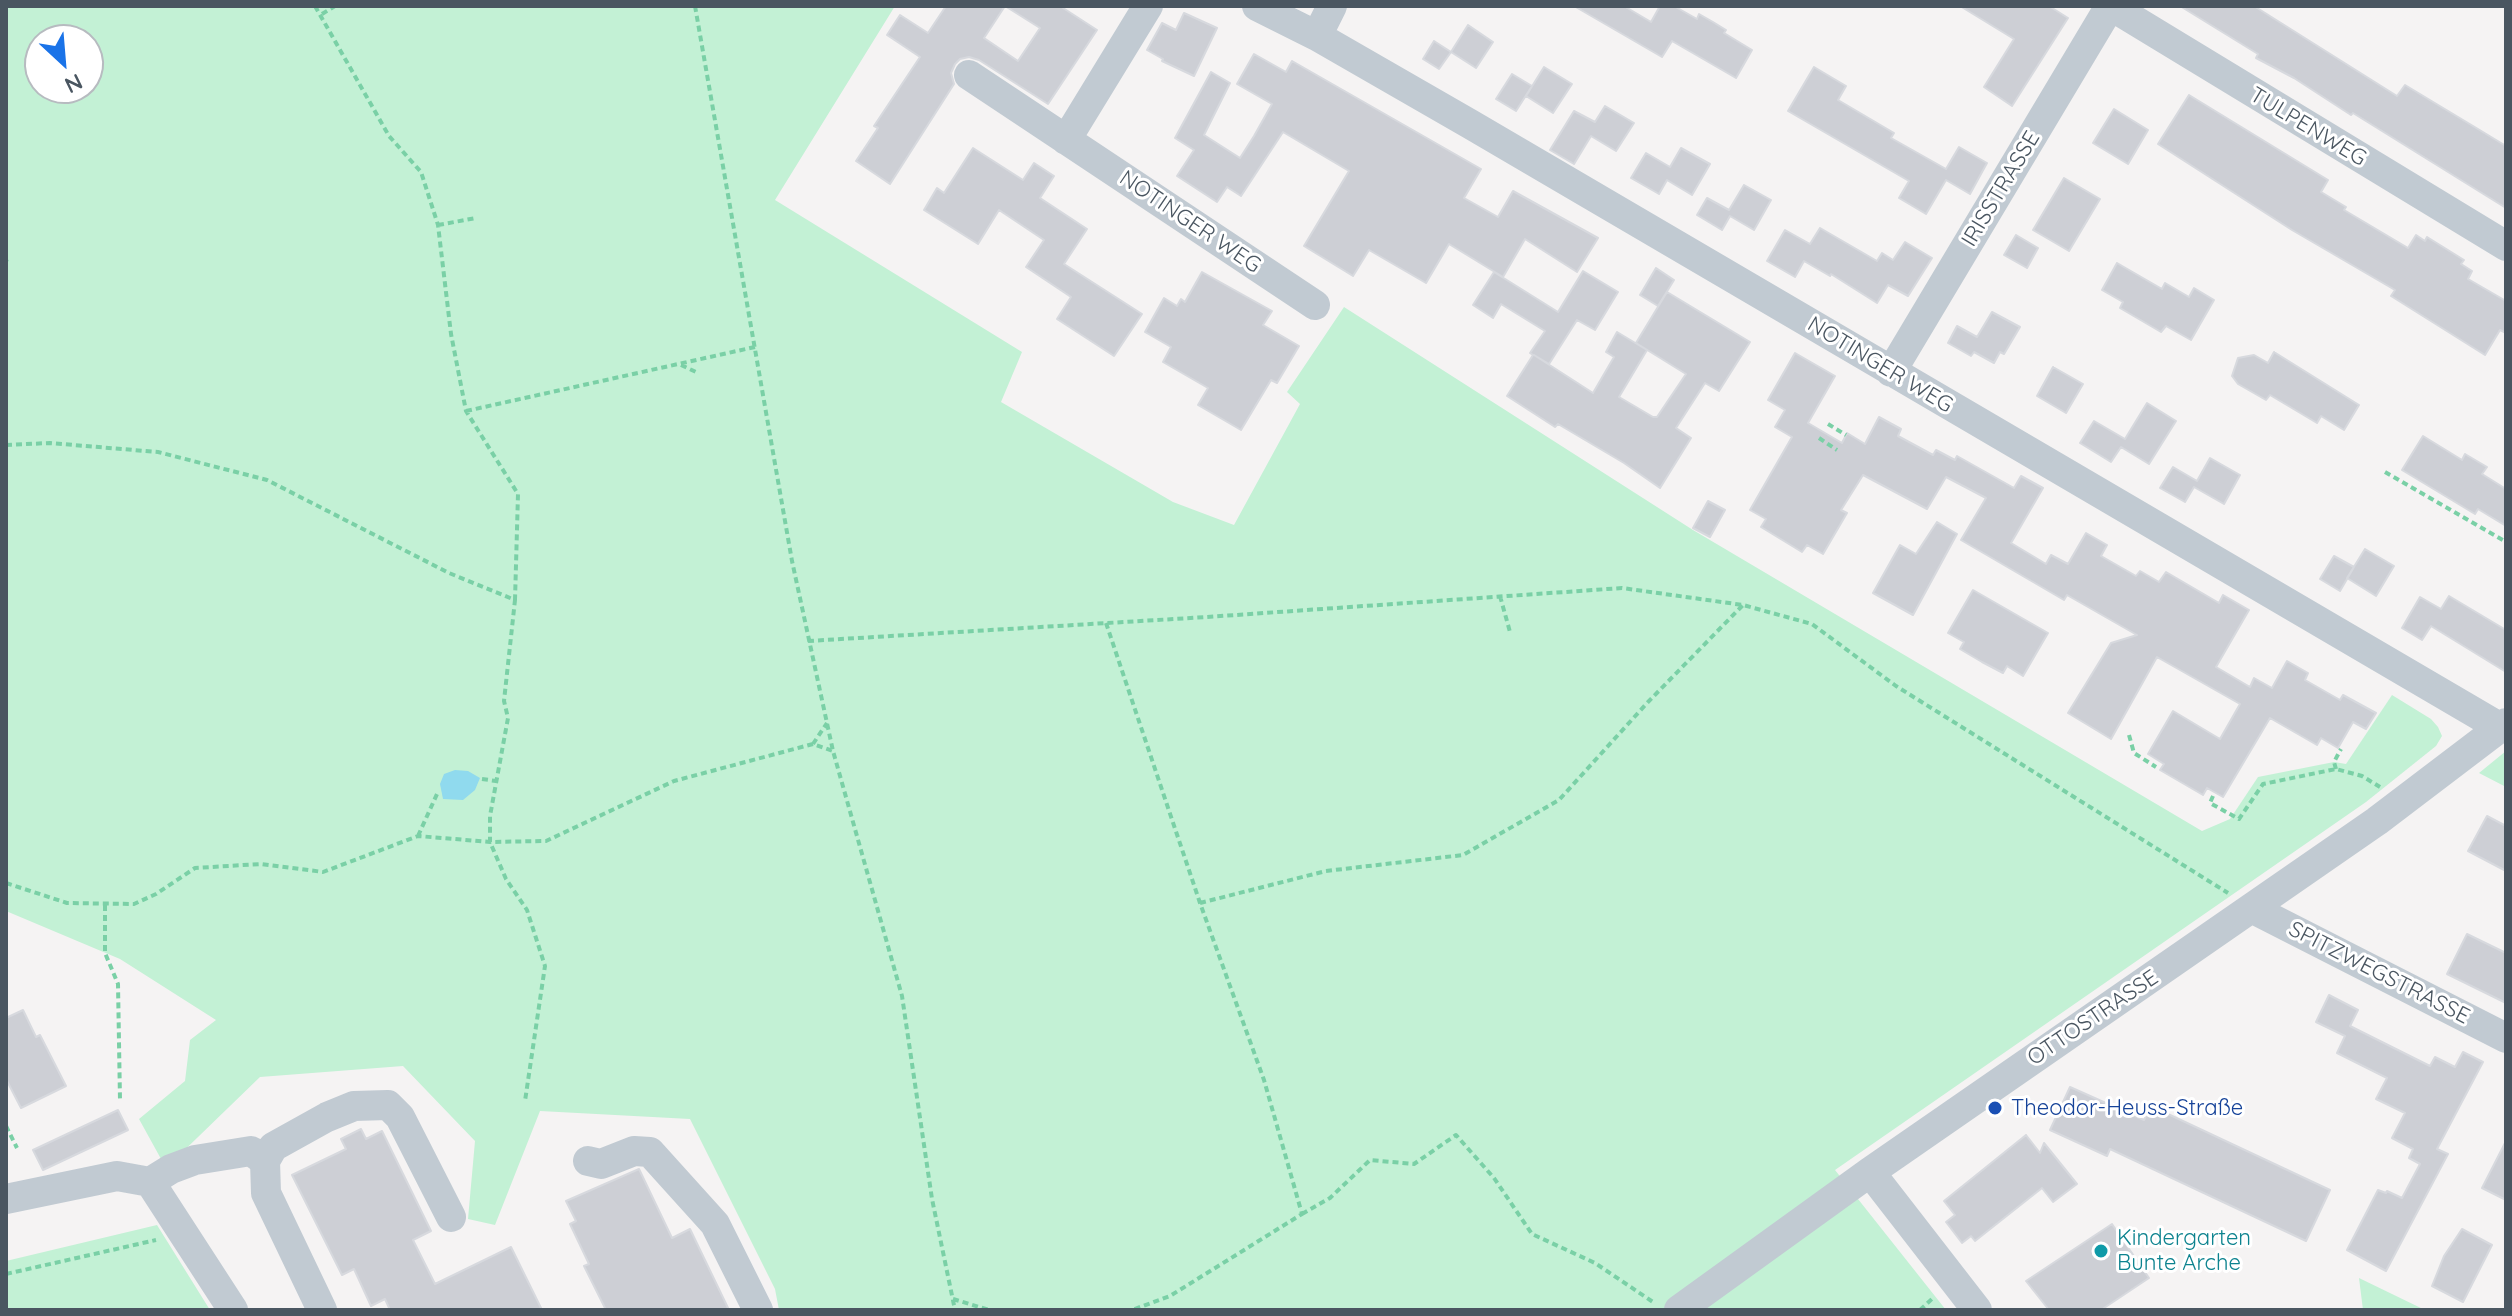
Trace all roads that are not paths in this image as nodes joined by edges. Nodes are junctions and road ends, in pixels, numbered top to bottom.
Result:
1 (1148, 6) edge
2 (1257, 6) edge
3 (1332, 6) edge
4 (2110, 6) edge
5 (1317, 36) junction
6 (969, 75) dead end
7 (1060, 136) junction
8 (2506, 246) edge
9 (1315, 305) dead end
10 (1891, 372) junction
11 (2503, 725) edge
12 (2241, 901) junction
13 (2506, 1038) edge
14 (265, 1161) junction
15 (588, 1161) dead end
16 (1870, 1172) junction
17 (150, 1182) junction
18 (6, 1199) edge
19 (451, 1217) dead end
20 (233, 1310) edge
21 (322, 1310) edge
22 (758, 1310) edge
23 (1679, 1310) edge
24 (1977, 1310) edge

1 - 7 street
2 - 5 street, NOTINGER WEG
3 - 5 street
4 - 8 street, TULPENWEG
4 - 10 street, IRISSTRASSE
5 - 10 street, NOTINGER WEG
6 - 7 street, NOTINGER WEG
7 - 9 street, NOTINGER WEG
10 - 11 street, NOTINGER WEG
11 - 12 street, OTTOSTRASSE
12 - 13 street, SPITZWEGSTRASSE
12 - 16 street, OTTOSTRASSE
14 - 17 street
14 - 19 street
14 - 21 street
15 - 22 street
16 - 23 street, OTTOSTRASSE
16 - 24 street
17 - 18 street
17 - 20 street

